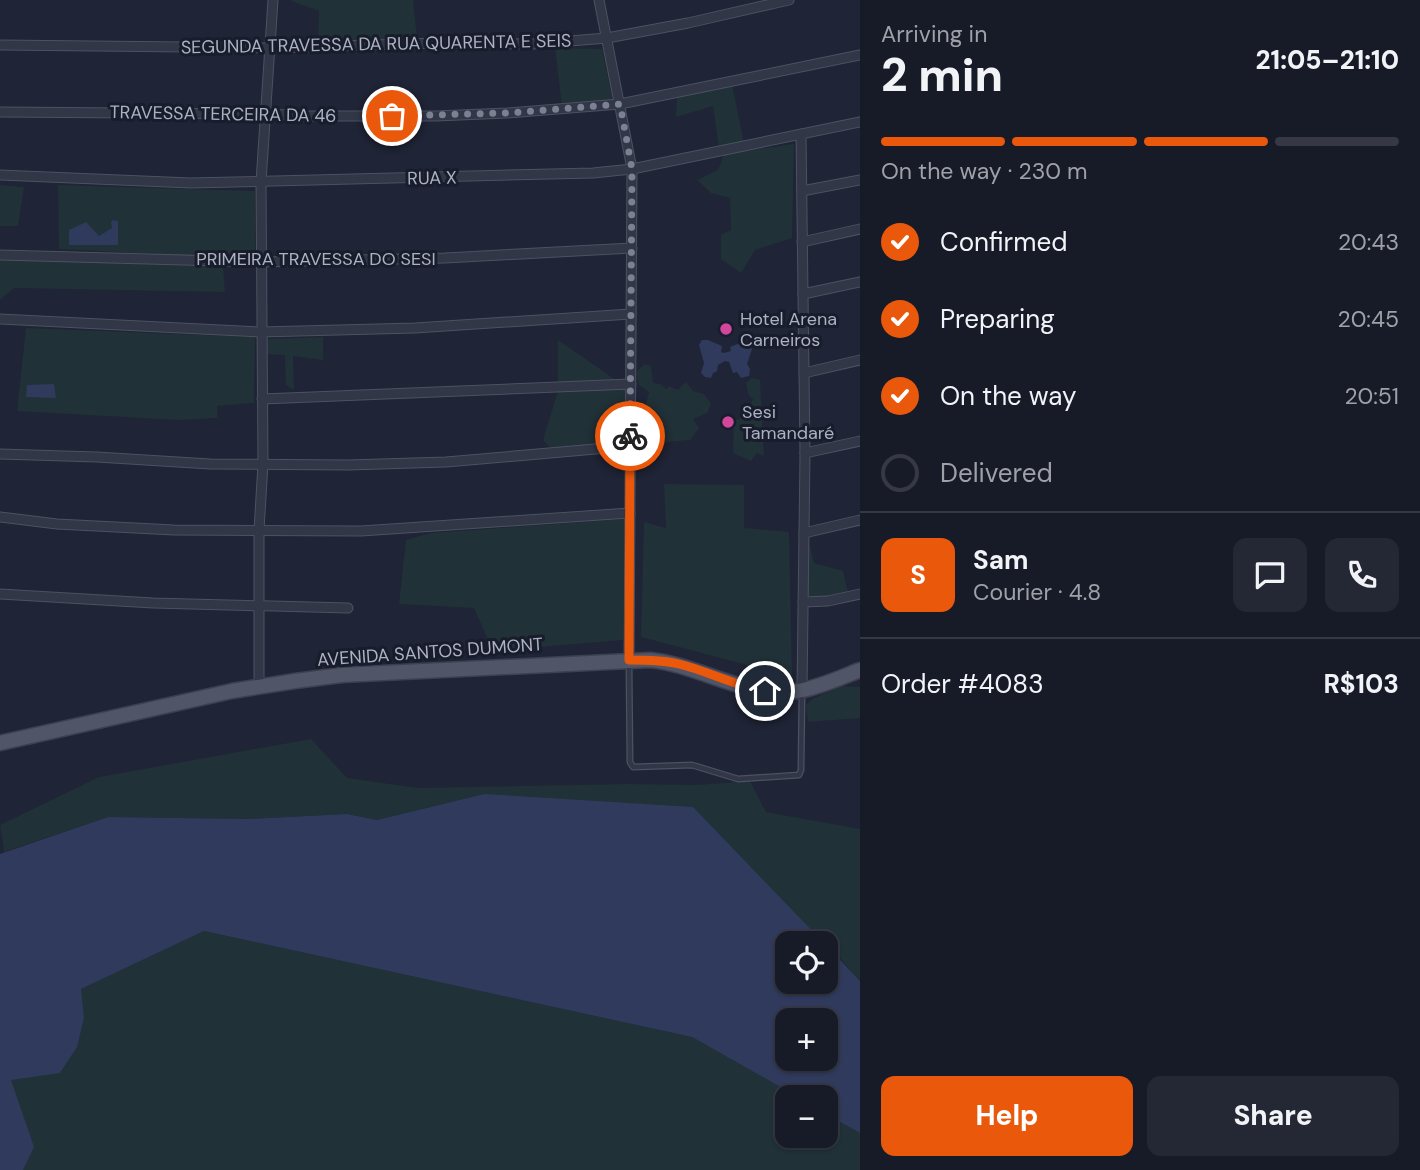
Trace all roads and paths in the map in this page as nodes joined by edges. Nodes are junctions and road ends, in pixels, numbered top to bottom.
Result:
1 (273, 0) edge
2 (600, 0) edge
3 (789, 0) edge
4 (607, 38) junction
5 (0, 45) edge
6 (270, 48) junction
7 (860, 55) edge
8 (620, 104) junction
9 (0, 112) edge
10 (267, 114) junction
11 (860, 122) edge
12 (801, 134) junction
13 (632, 169) junction
14 (0, 175) edge
15 (860, 180) edge
16 (261, 182) junction
17 (802, 191) junction
18 (860, 229) edge
19 (802, 242) junction
20 (632, 248) junction
21 (0, 255) edge
22 (260, 262) junction
23 (860, 282) edge
24 (803, 294) junction
25 (631, 314) junction
26 (0, 319) edge
27 (261, 332) junction
28 (860, 360) edge
29 (804, 373) junction
30 (631, 384) junction
31 (262, 399) junction
32 (860, 441) edge
33 (630, 446) junction
34 (805, 453) junction
35 (0, 454) edge
36 (263, 464) junction
37 (630, 513) junction
38 (0, 517) edge
39 (860, 520) edge
40 (259, 530) junction
41 (804, 533) junction
42 (0, 594) edge
43 (860, 594) edge
44 (803, 602) junction
45 (259, 606) junction
46 (348, 608) dead end
47 (629, 660) junction
48 (860, 670) edge
49 (259, 686) junction
50 (802, 691) junction
51 (0, 743) edge

1 - 6 street
2 - 4 street
3 - 4 street, SEGUNDA TRAVESSA DA RUA QUARENTA E SEIS
4 - 6 street, SEGUNDA TRAVESSA DA RUA QUARENTA E SEIS
4 - 8 street
5 - 6 street, SEGUNDA TRAVESSA DA RUA QUARENTA E SEIS
6 - 10 street
7 - 8 street, TRAVESSA TERCEIRA DA 46
8 - 10 street, TRAVESSA TERCEIRA DA 46
8 - 13 street
9 - 10 street, TRAVESSA TERCEIRA DA 46
10 - 16 street
11 - 12 street, RUA X
12 - 13 street, RUA X
12 - 17 street
13 - 16 street, RUA X
13 - 20 street
14 - 16 street, RUA X
15 - 17 street
16 - 22 street
17 - 19 street
18 - 19 street
19 - 24 street
20 - 22 street, PRIMEIRA TRAVESSA DO SESI
20 - 25 street
21 - 22 street, PRIMEIRA TRAVESSA DO SESI
22 - 27 street
23 - 24 street
24 - 29 street
25 - 27 street
25 - 30 street
26 - 27 street
27 - 31 street
28 - 29 street
29 - 34 street
30 - 31 street
30 - 33 street
31 - 36 street
32 - 34 street
33 - 36 street
33 - 37 street
34 - 41 street
35 - 36 street
36 - 40 street
37 - 40 street
37 - 47 street
38 - 40 street
39 - 41 street
40 - 45 street
41 - 44 street
42 - 45 street
43 - 44 street
44 - 50 street
45 - 46 street
45 - 49 street
47 - 49 main road, AVENIDA SANTOS DUMONT
47 - 50 main road, AVENIDA SANTOS DUMONT
47 - 50 lane
48 - 50 main road, AVENIDA SANTOS DUMONT
49 - 51 main road, AVENIDA SANTOS DUMONT

